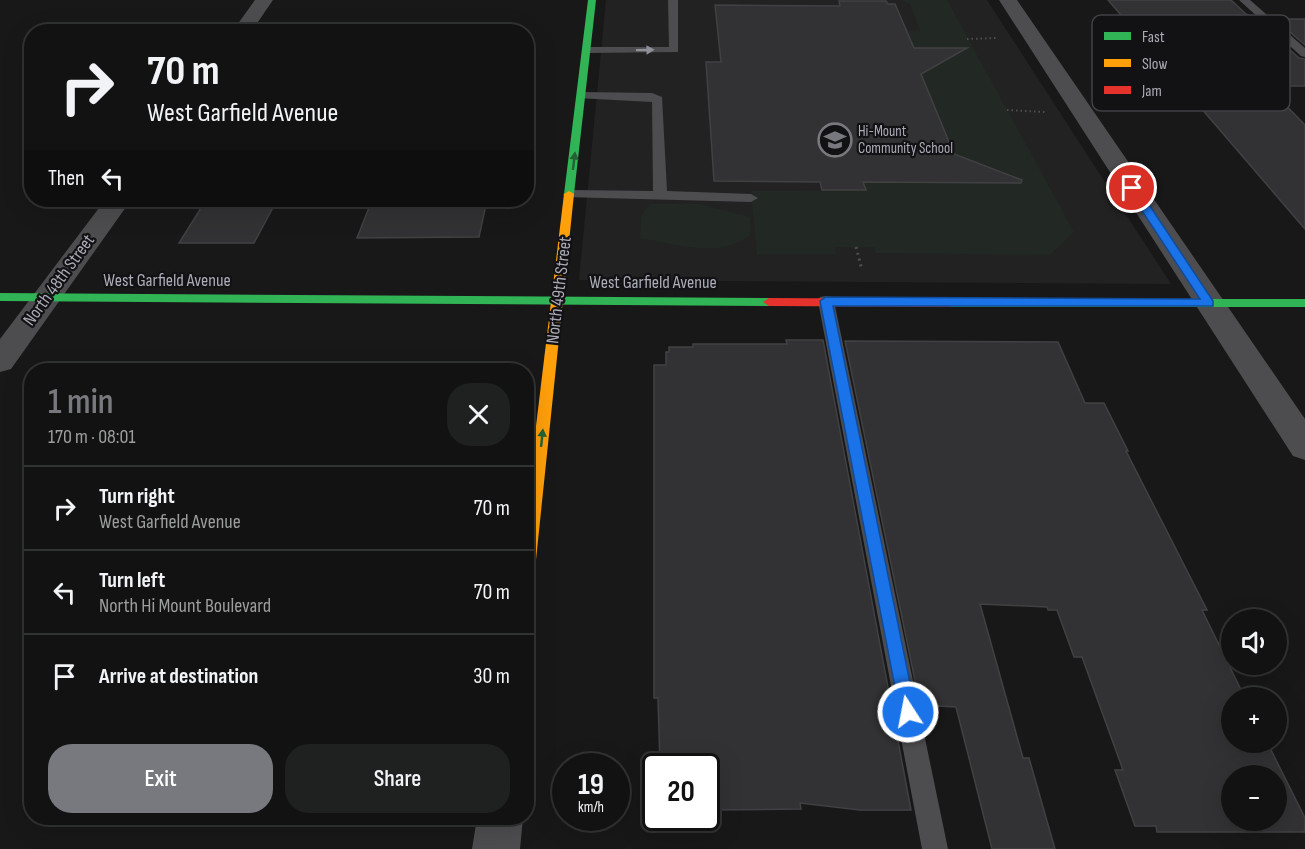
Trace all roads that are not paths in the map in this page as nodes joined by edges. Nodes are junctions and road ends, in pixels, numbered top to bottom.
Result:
1 (264, 0) edge
2 (592, 0) edge
3 (673, 0) edge
4 (1008, 0) edge
5 (1244, 0) edge
6 (1261, 15) edge
7 (247, 24) edge
8 (1290, 41) edge
9 (587, 50) junction
10 (1305, 54) edge
11 (581, 96) junction
12 (570, 194) junction
13 (660, 195) junction
14 (751, 198) dead end
15 (113, 207) edge
16 (0, 297) edge
17 (47, 297) junction
18 (556, 299) junction
19 (826, 301) junction
20 (1209, 303) junction
21 (1305, 303) edge
22 (0, 361) edge
23 (1305, 446) edge
24 (534, 504) edge
25 (499, 825) edge
26 (496, 849) edge
27 (935, 849) edge

1 - 7 street
2 - 9 street, North 49th Street
9 -> 3 lane
4 - 20 street
5 - 6 lane
8 - 10 lane
9 - 11 street, North 49th Street
12 -> 11 street, North 49th Street
11 - 13 lane
12 - 13 lane
12 - 18 street, North 49th Street
13 - 14 lane
15 - 17 street, North 48th Street
16 - 17 street, West Garfield Avenue
17 - 18 street, West Garfield Avenue
17 - 22 street, North 48th Street
18 - 19 street, West Garfield Avenue
24 -> 18 street, North 49th Street
19 - 20 street, West Garfield Avenue
19 - 27 lane
20 - 21 street, West Garfield Avenue
20 - 23 street
25 - 26 street

